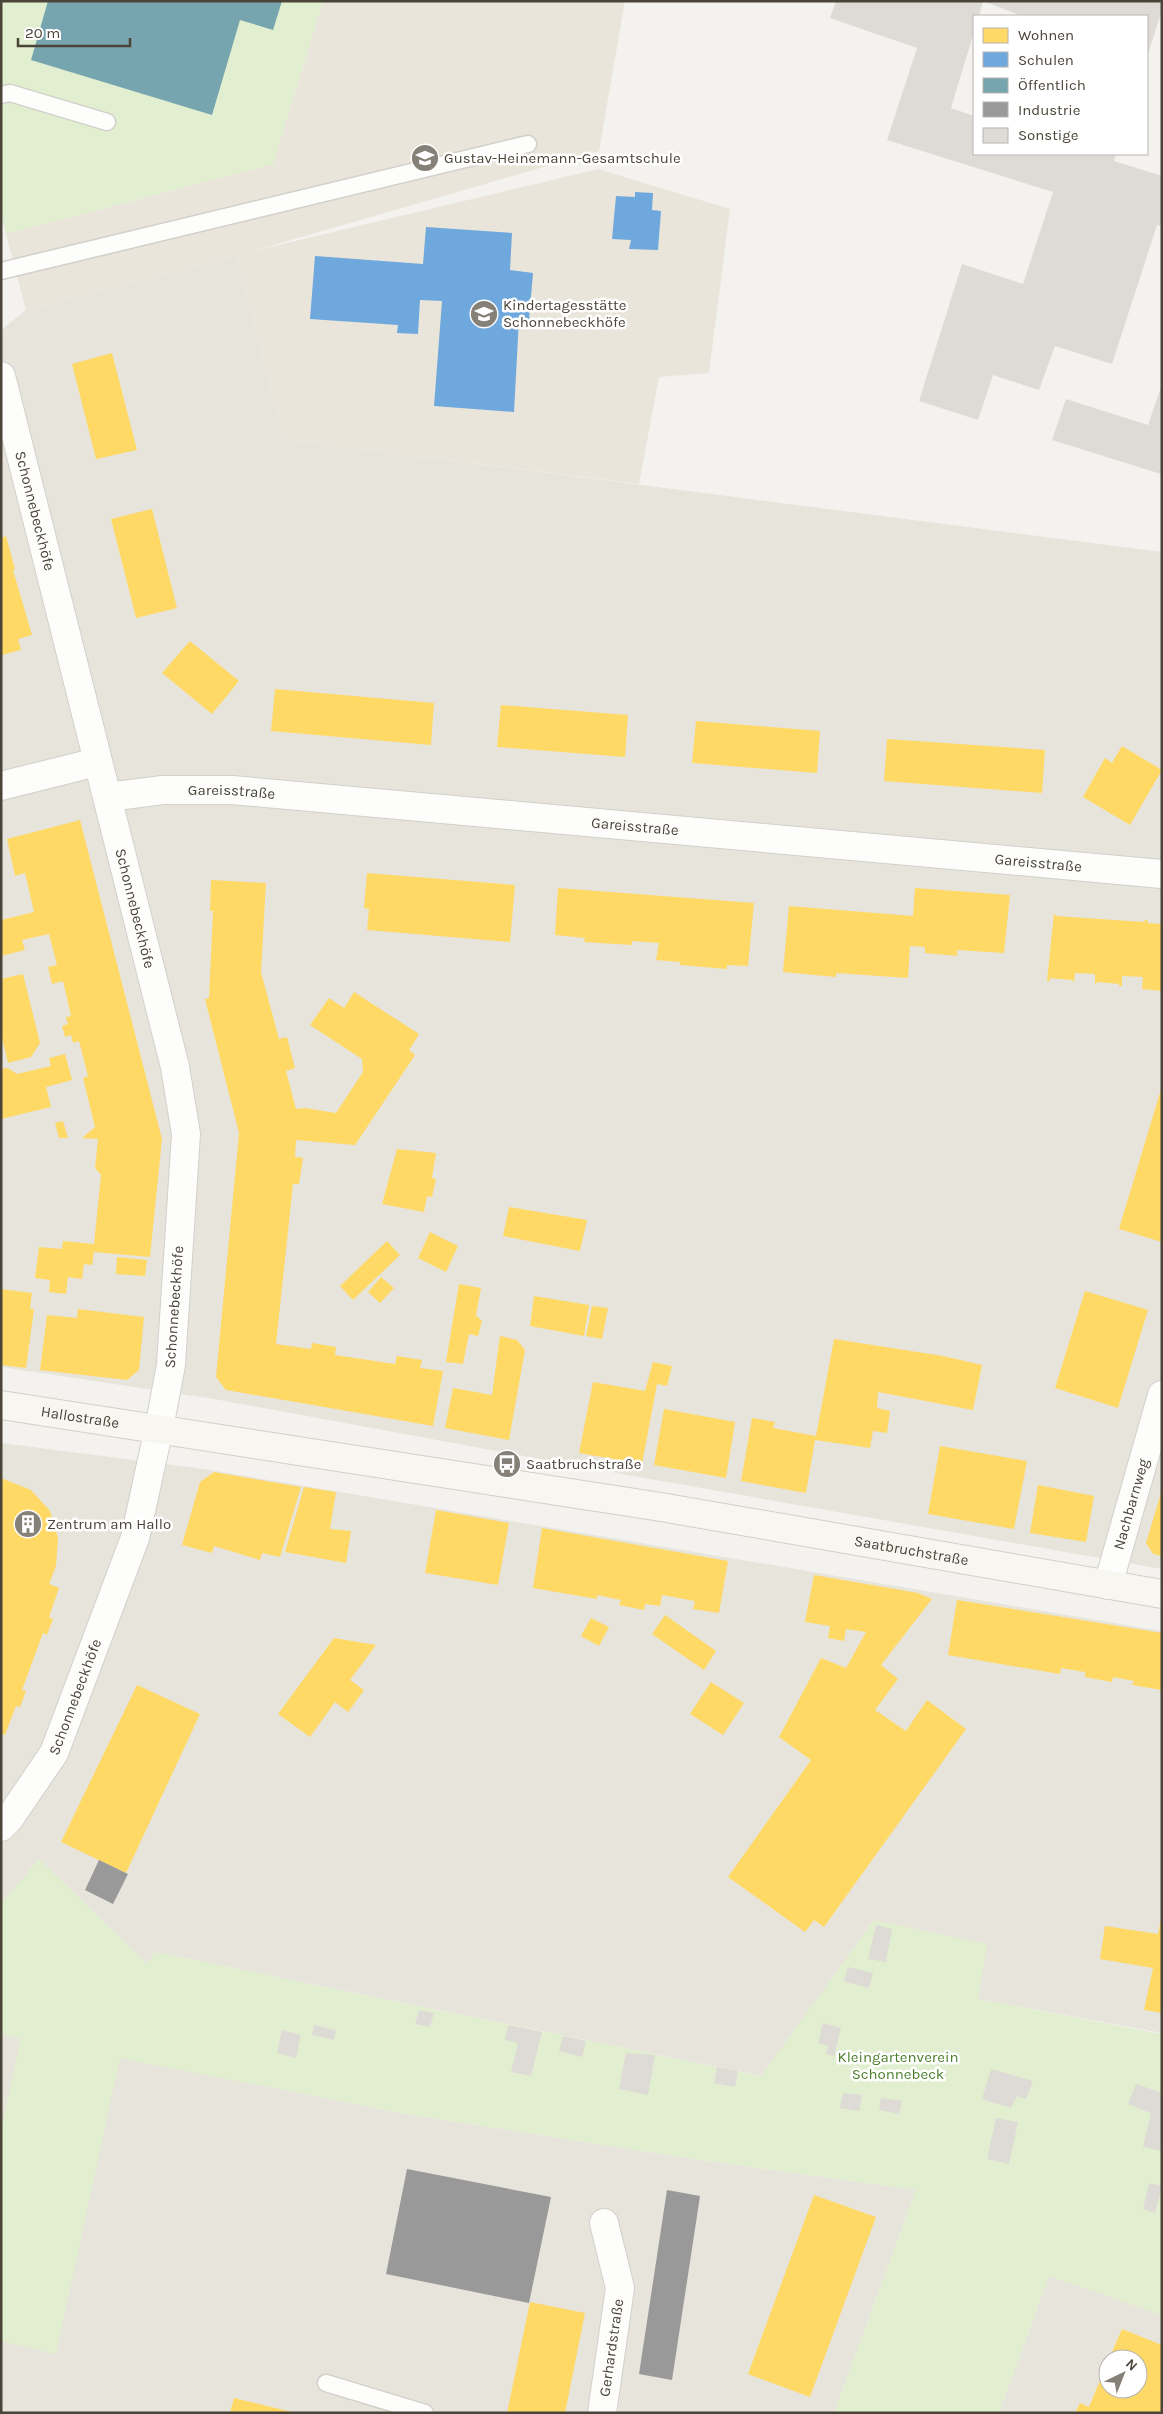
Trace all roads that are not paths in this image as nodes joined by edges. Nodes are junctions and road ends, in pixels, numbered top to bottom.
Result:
1 (1, 95) edge
2 (108, 122) dead end
3 (528, 144) dead end
4 (1, 271) edge
5 (1, 376) edge
6 (98, 762) junction
7 (1, 786) edge
8 (108, 797) junction
9 (1162, 874) edge
10 (1162, 1395) edge
11 (1, 1405) edge
12 (159, 1428) junction
13 (1108, 1585) junction
14 (1162, 1594) edge
15 (1, 1827) edge
16 (604, 2223) dead end
17 (326, 2383) dead end
18 (609, 2411) edge
19 (425, 2413) edge

1 - 2 lane
3 - 4 lane
5 - 6 street, Schonnebeckhöfe
6 - 7 street
6 - 8 street, Schonnebeckhöfe
8 - 9 street, Gareisstraße
8 - 12 street, Schonnebeckhöfe
10 - 13 street, Nachbarnweg
11 - 12 main road, Hallostraße
12 - 13 main road, Saatbruchstraße
12 - 15 street, Schonnebeckhöfe
13 - 14 main road, Saatbruchstraße
16 - 18 street, Gerhardstraße
17 - 19 lane

